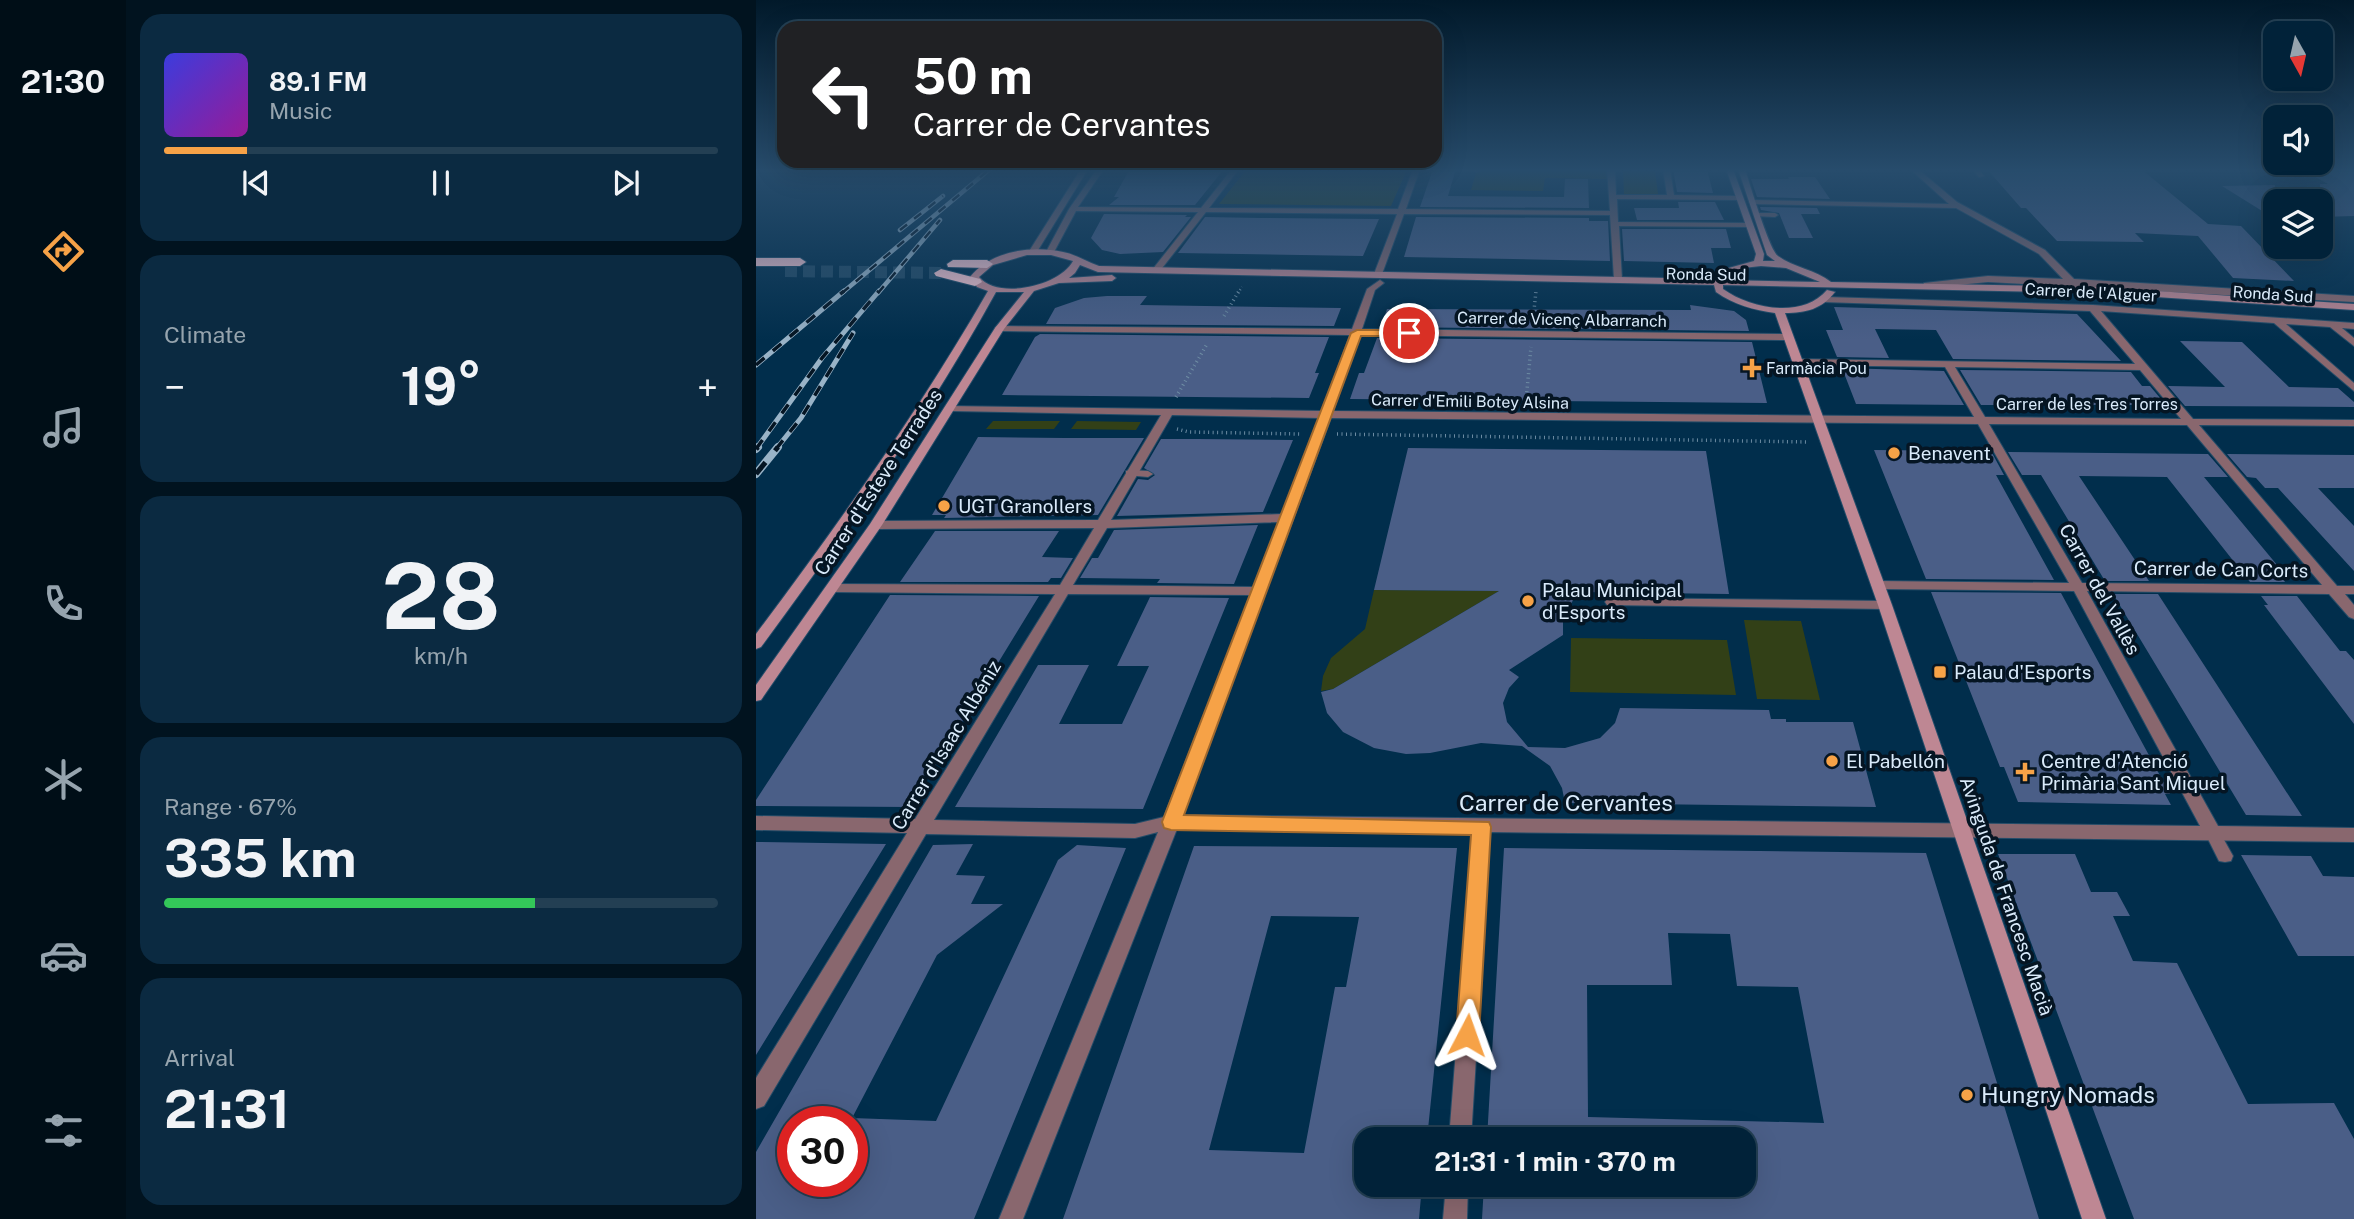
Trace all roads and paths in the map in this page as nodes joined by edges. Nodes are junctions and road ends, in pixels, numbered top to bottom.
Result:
1 (1749, 225) edge
2 (1049, 226) edge
3 (1064, 226) edge
4 (1191, 226) edge
5 (1395, 226) edge
6 (1615, 226) edge
7 (1761, 226) edge
8 (1995, 226) edge
9 (1050, 252) junction
10 (1032, 253) junction
11 (756, 262) edge
12 (800, 262) tunnel mouth
13 (1077, 262) junction
14 (953, 264) tunnel mouth
15 (987, 264) junction
16 (1758, 264) junction
17 (1798, 268) junction
18 (1156, 270) junction
19 (756, 271) edge
20 (785, 271) tunnel mouth
21 (941, 273) tunnel mouth
22 (1379, 279) junction
23 (1618, 279) junction
24 (975, 282) junction
25 (1057, 282) junction
26 (2071, 282) junction
27 (1718, 285) junction
28 (1927, 285) junction
29 (1536, 286) junction
30 (1031, 289) junction
31 (993, 290) junction
32 (1828, 291) junction
33 (2354, 299) edge
34 (2354, 307) edge
35 (2093, 308) junction
36 (1779, 310) junction
37 (2354, 315) edge
38 (2276, 320) junction
39 (2332, 324) junction
40 (2354, 326) edge
41 (1000, 328) junction
42 (1357, 333) junction
43 (1532, 334) junction
44 (1788, 337) junction
45 (2354, 342) edge
46 (1798, 362) junction
47 (1949, 365) junction
48 (2141, 367) junction
49 (2354, 388) edge
50 (951, 408) junction
51 (1168, 412) junction
52 (1326, 415) junction
53 (1524, 418) junction
54 (1820, 419) junction
55 (1980, 419) junction
56 (2188, 421) junction
57 (2354, 423) edge
58 (1158, 427) junction
59 (1319, 434) junction
60 (1829, 443) junction
61 (1286, 518) junction
62 (1100, 524) junction
63 (876, 525) junction
64 (1878, 585) junction
65 (2078, 587) junction
66 (832, 588) junction
67 (1065, 588) junction
68 (2333, 590) junction
69 (2354, 590) edge
70 (1259, 591) junction
71 (1611, 602) dead end
72 (1885, 605) junction
73 (2354, 614) edge
74 (756, 644) edge
75 (756, 696) edge
76 (1171, 822) junction
77 (756, 823) edge
78 (922, 825) junction
79 (1482, 827) junction
80 (1960, 829) junction
81 (2213, 833) junction
82 (2353, 836) edge
83 (2225, 856) dead end
84 (756, 1098) edge
85 (1461, 1127) edge
86 (1456, 1197) edge
87 (1011, 1219) edge
88 (1455, 1219) edge
89 (2094, 1219) edge

1 - 16 main road
2 - 10 street
3 - 9 street
4 - 18 street
5 - 22 street
6 - 23 street
7 - 17 main road
8 - 26 street
9 - 10 main road
9 - 13 main road, Ronda Sud
10 - 15 main road
11 - 12 highway
13 - 18 main road, Ronda Sud
13 - 25 main road
14 - 15 highway
15 - 24 main road
16 - 17 main road
16 - 27 main road
17 - 32 main road
18 - 22 main road, Ronda Sud
19 - 20 highway
21 - 24 highway
22 - 23 main road, Ronda Sud
22 - 25 main road, Ronda Sud
22 - 29 main road, Ronda Sud
22 - 42 street
23 - 27 main road, Ronda Sud
24 - 31 main road
25 - 30 main road, Ronda Sud
26 - 28 street
26 - 33 street
27 - 29 main road, Ronda Sud
27 - 32 main road, Ronda Sud
27 - 36 main road
28 - 32 main road, Ronda Sud
28 - 34 main road, Ronda Sud
29 - 43 path
30 - 31 main road, Ronda Sud
30 - 41 main road, Carrer d'Esteve Terrades
31 - 74 main road, Carrer d'Esteve Terrades
32 - 35 street, Carrer de l'Alguer
32 - 36 main road
32 - 37 main road, Ronda Sud
35 - 38 street, Carrer de l'Alguer
35 - 48 street
36 - 44 main road, Avinguda de Francesc Macià
38 - 39 street, Carrer de l'Alguer
38 - 49 street
39 - 40 street, Carrer de l'Alguer
39 - 45 street
41 - 42 street, Carrer de Vicenç Albarranch
41 - 50 main road, Carrer d'Esteve Terrades
42 - 43 street, Carrer de Vicenç Albarranch
42 - 52 street
43 - 44 street, Carrer de Vicenç Albarranch
43 - 53 path
44 - 46 main road, Avinguda de Francesc Macià
46 - 47 street
46 - 54 main road, Avinguda de Francesc Macià
47 - 48 street
47 - 55 street, Carrer del Vallès
48 - 56 street
50 - 51 street, Carrer d'Emili Botey Alsina
50 - 63 main road, Carrer d'Esteve Terrades
51 - 52 street, Carrer d'Emili Botey Alsina
51 - 58 street, Carrer d'Isaac Albéniz
52 - 53 street, Carrer d'Emili Botey Alsina
52 - 59 street
53 - 54 street, Carrer d'Emili Botey Alsina
54 - 55 street, Carrer de les Tres Torres
54 - 60 main road, Avinguda de Francesc Macià
55 - 56 street, Carrer de les Tres Torres
55 - 65 street, Carrer del Vallès
56 - 57 street, Carrer de les Tres Torres
56 - 68 street
58 - 59 path
58 - 62 street, Carrer d'Isaac Albéniz
59 - 60 path
59 - 61 street
60 - 64 main road, Avinguda de Francesc Macià
61 - 62 street
61 - 70 street
62 - 63 street
62 - 67 street, Carrer d'Isaac Albéniz
63 - 66 main road, Carrer d'Esteve Terrades
64 - 65 street, Carrer de Can Corts
64 - 72 main road, Avinguda de Francesc Macià
65 - 68 street, Carrer de Can Corts
65 - 81 street, Carrer del Vallès
66 - 67 street
66 - 75 main road, Carrer d'Esteve Terrades
67 - 70 street
67 - 78 street, Carrer d'Isaac Albéniz
68 - 69 street, Carrer de Can Corts
68 - 73 street
70 - 76 street
71 - 72 lane
72 - 80 main road, Avinguda de Francesc Macià
76 - 78 street, Carrer de Cervantes
76 - 79 street, Carrer de Cervantes
76 - 87 street
77 - 78 street, Carrer de Cervantes
78 - 84 street, Carrer d'Isaac Albéniz
79 - 80 street, Carrer de Cervantes
79 - 85 street
80 - 81 street, Carrer de Cervantes
80 - 89 main road, Avinguda de Francesc Macià
81 - 82 street, Carrer de Cervantes
81 - 83 lane
86 - 88 street

